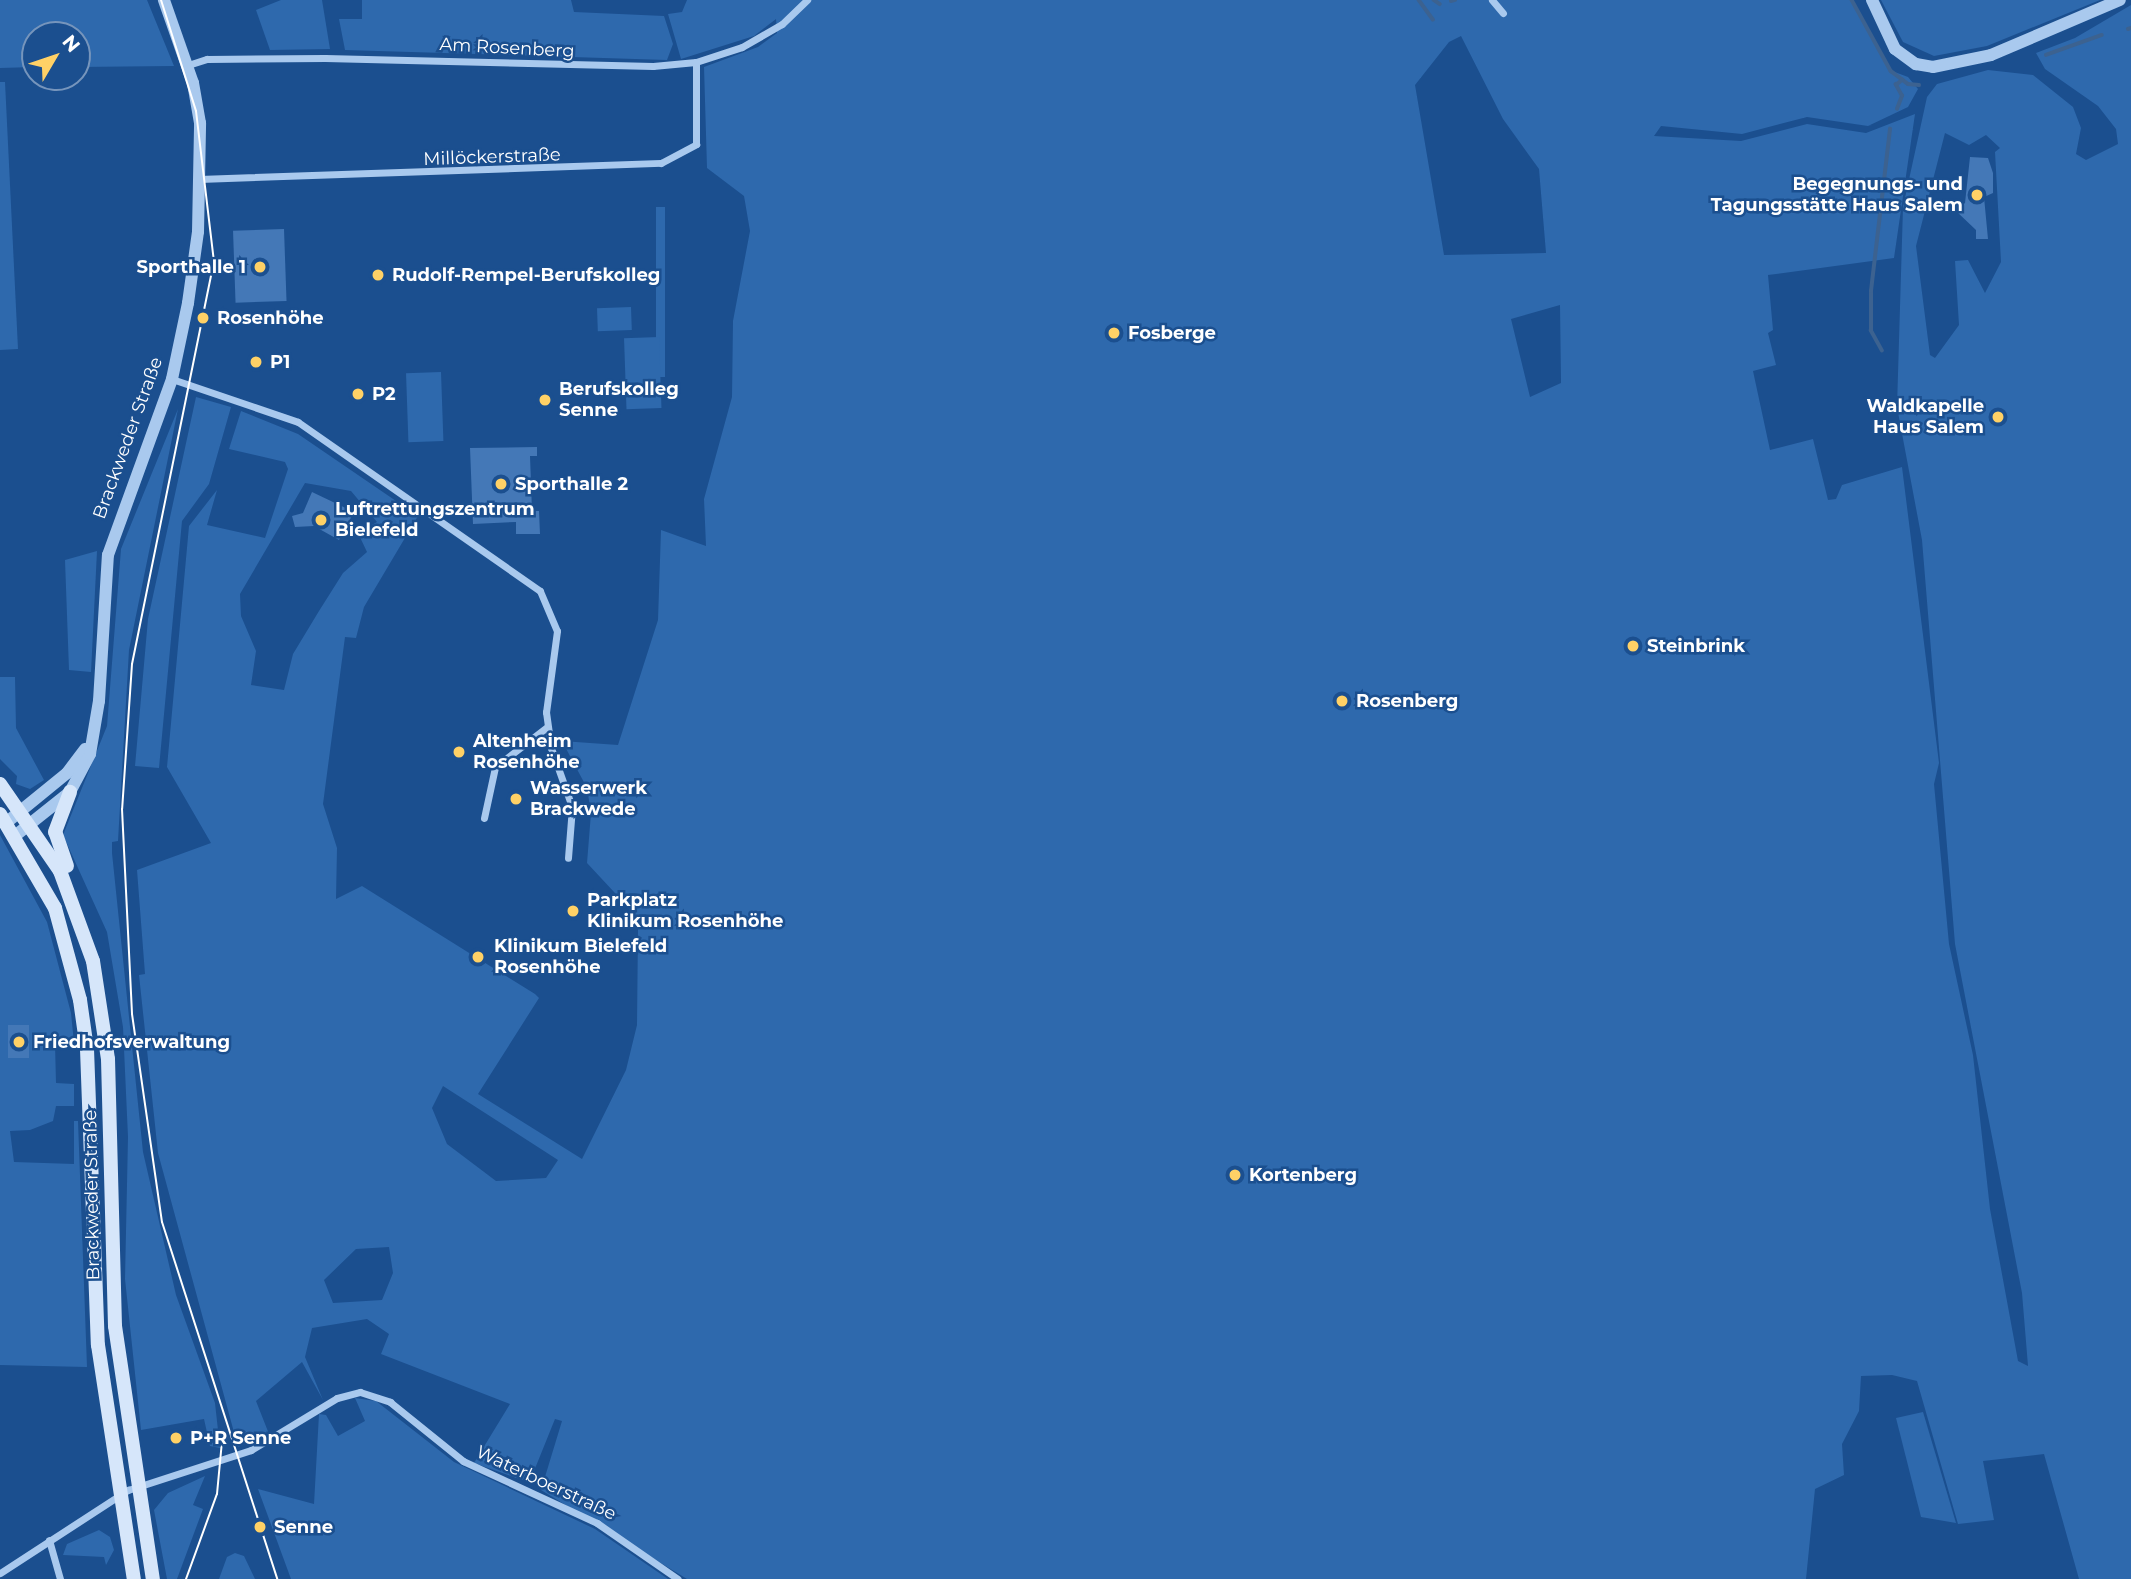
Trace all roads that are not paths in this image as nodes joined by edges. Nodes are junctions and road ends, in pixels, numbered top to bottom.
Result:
1 (164, 0) edge
2 (807, 0) edge
3 (1492, 0) edge
4 (1872, 0) edge
5 (2120, 0) edge
6 (1503, 13) dead end
7 (696, 62) junction
8 (188, 65) junction
9 (199, 179) junction
10 (172, 379) junction
11 (95, 726) junction
12 (547, 727) junction
13 (0, 785) edge
14 (71, 792) junction
15 (22, 811) junction
16 (3, 818) edge
17 (484, 818) dead end
18 (31, 823) junction
19 (16, 835) junction
20 (568, 858) dead end
21 (93, 961) junction
22 (137, 1487) junction
23 (120, 1495) junction
24 (49, 1541) junction
25 (0, 1573) edge
26 (60, 1579) edge
27 (134, 1579) edge
28 (153, 1579) edge
29 (678, 1579) edge

1 - 8 street, Brackweder Straße
2 - 7 street, Am Rosenberg
3 - 6 street
4 - 5 street
7 - 8 street, Am Rosenberg
7 - 9 street, Millöckerstraße
8 - 9 street, Brackweder Straße
9 - 10 street, Brackweder Straße
10 - 11 street, Brackweder Straße
10 - 12 street
11 - 14 street, Brackweder Straße
11 - 15 street, Brackweder Straße
12 - 17 street
12 - 20 street
13 - 15 main road
14 - 18 street, Brackweder Straße
14 - 21 main road
15 - 16 street, Brackweder Straße
15 - 18 main road, Brackweder Straße
16 - 19 main road, Brackweder Straße
18 - 19 street, Brackweder Straße
18 - 21 main road, Brackweder Straße
19 - 23 main road, Brackweder Straße
21 - 22 main road, Brackweder Straße
22 - 23 street, Waterboerstraße
22 - 28 main road, Brackweder Straße
22 - 29 street, Waterboerstraße
23 - 24 street, Waterboerstraße
23 - 27 main road, Brackweder Straße
24 - 25 street, Waterboerstraße
24 - 26 street

